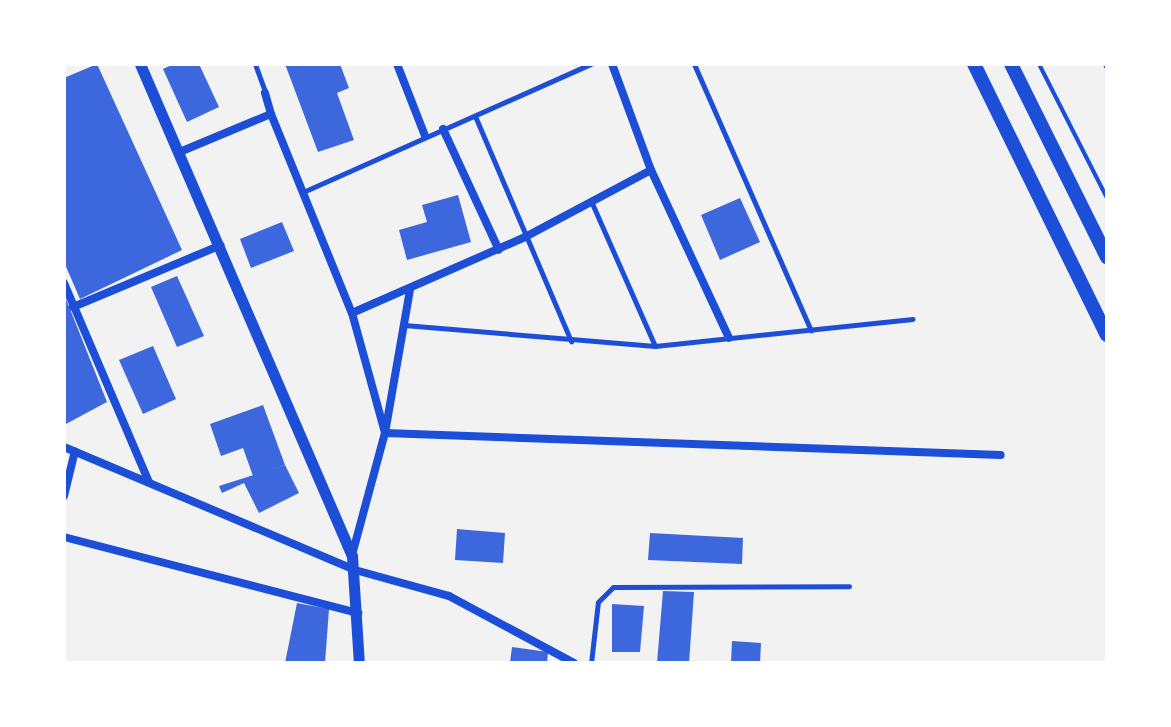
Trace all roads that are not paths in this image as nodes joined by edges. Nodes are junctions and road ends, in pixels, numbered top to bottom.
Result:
1 (140, 64) edge
2 (255, 64) edge
3 (397, 64) edge
4 (591, 64) edge
5 (612, 64) edge
6 (694, 64) edge
7 (974, 64) edge
8 (1011, 64) edge
9 (265, 93) joint
10 (271, 114) junction
11 (475, 116) junction
12 (443, 129) junction
13 (425, 136) junction
14 (182, 151) junction
15 (651, 170) junction
16 (301, 193) junction
17 (591, 201) junction
18 (527, 236) junction
19 (222, 244) junction
20 (499, 250) junction
21 (1107, 257) edge
22 (64, 283) edge
23 (410, 290) junction
24 (73, 307) junction
25 (352, 313) junction
26 (913, 319) dead end
27 (403, 325) junction
28 (811, 330) junction
29 (1107, 335) edge
30 (729, 338) junction
31 (571, 341) junction
32 (655, 346) junction
33 (385, 433) junction
34 (64, 447) edge
35 (75, 451) junction
36 (1001, 455) dead end
37 (149, 482) junction
38 (64, 496) edge
39 (64, 537) edge
40 (352, 556) junction
41 (355, 570) junction
42 (849, 586) dead end
43 (359, 613) junction
44 (572, 662) edge
45 (359, 663) edge
46 (591, 663) edge

1 - 14 street
2 - 9 lane
3 - 13 street
4 - 11 lane
5 - 15 street
6 - 28 lane
7 - 29 main road
8 - 21 main road
9 - 10 street
10 - 14 street
10 - 16 street
11 - 12 lane
11 - 18 lane
12 - 13 lane
12 - 20 street
13 - 16 lane
14 - 19 street
15 - 17 street
15 - 30 street
16 - 25 street
17 - 18 street
17 - 32 lane
18 - 20 street
18 - 31 lane
19 - 24 street
19 - 40 street
20 - 23 street
22 - 24 street
23 - 25 street
23 - 27 street
24 - 37 street
25 - 33 street
26 - 28 lane
27 - 31 lane
27 - 33 street
28 - 30 lane
30 - 32 lane
31 - 32 lane
33 - 36 street
33 - 40 street
34 - 35 street
35 - 37 street
35 - 38 street
37 - 41 street
39 - 43 street
40 - 41 street
41 - 43 street
41 - 44 street
42 - 46 lane
43 - 45 street

